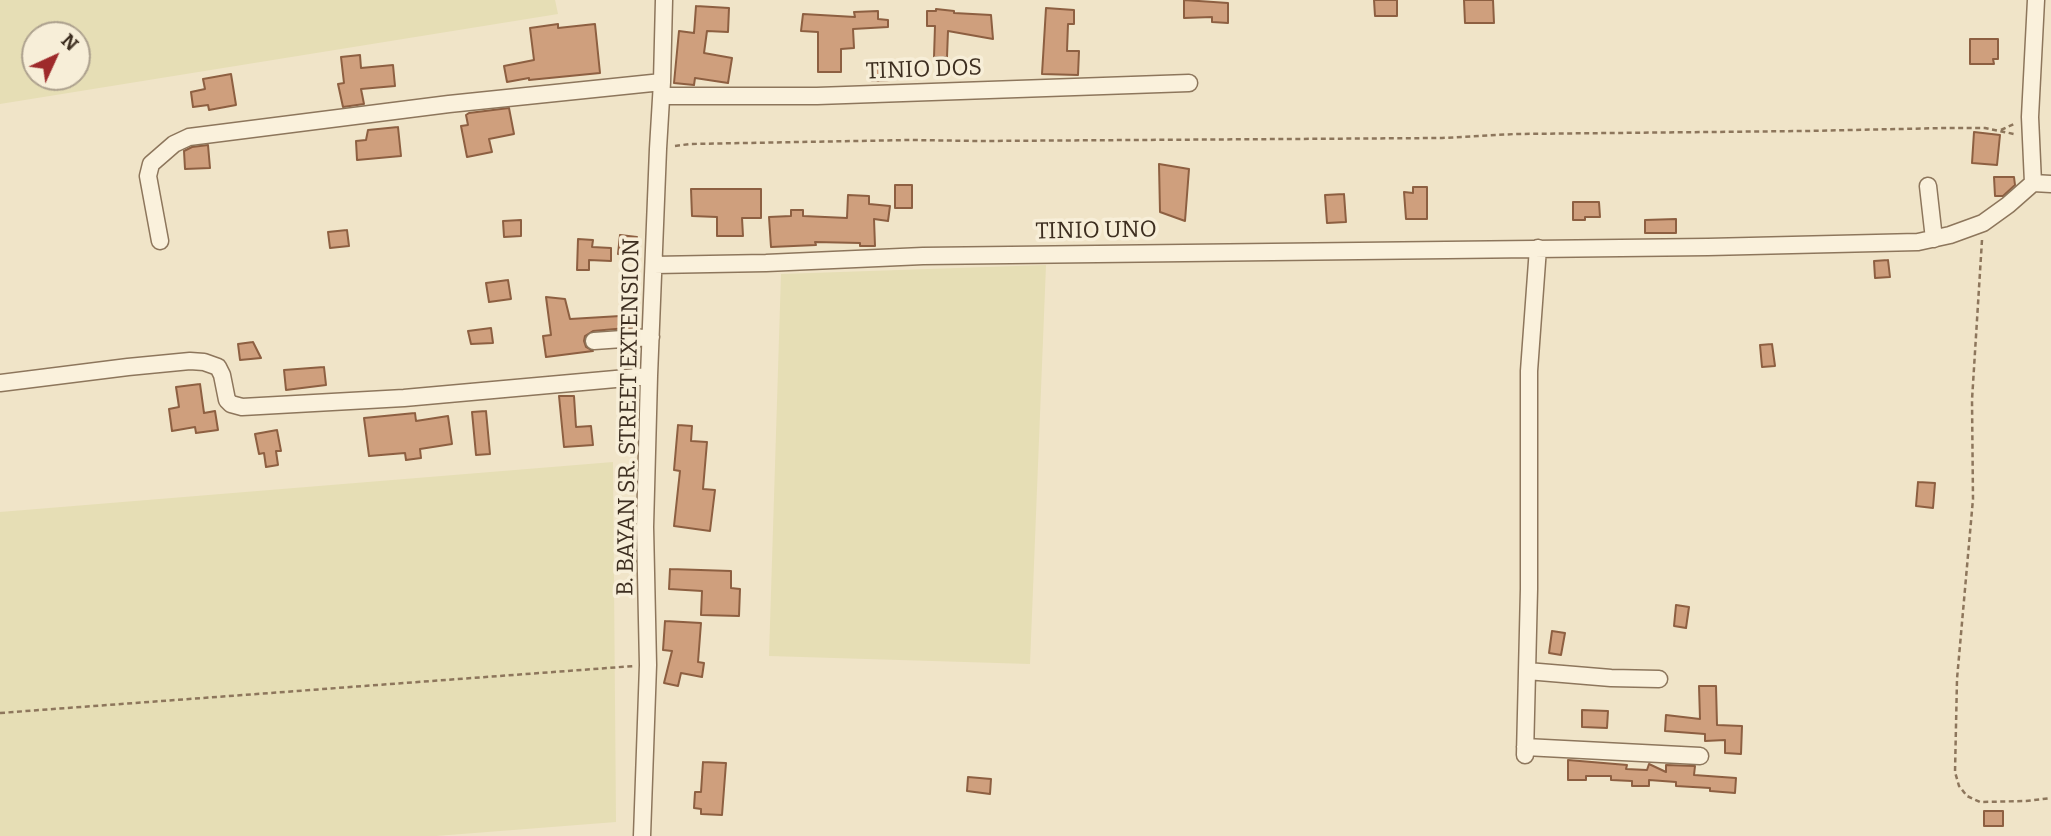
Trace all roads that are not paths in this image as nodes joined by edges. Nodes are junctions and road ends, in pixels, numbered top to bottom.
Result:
1 (664, 0) edge
2 (2036, 0) edge
3 (1189, 83) dead end
4 (662, 89) junction
5 (2033, 183) junction
6 (2051, 184) edge
7 (1928, 186) dead end
8 (1934, 239) junction
9 (160, 241) dead end
10 (1538, 248) junction
11 (654, 265) junction
12 (651, 337) junction
13 (594, 341) dead end
14 (649, 376) junction
15 (0, 383) edge
16 (1527, 671) junction
17 (1659, 679) dead end
18 (1700, 755) dead end
19 (642, 836) edge

1 - 4 street, B. BAYAN SR. STREET EXTENSION
2 - 5 street
3 - 4 street, TINIO DOS
4 - 9 street, TINIO DOS
4 - 11 street, B. BAYAN SR. STREET EXTENSION
5 - 6 street
5 - 8 street, TINIO UNO
7 - 8 street
8 - 10 street, TINIO UNO
10 - 11 street, TINIO UNO
10 - 16 street
11 - 12 street, B. BAYAN SR. STREET EXTENSION
12 - 13 street
12 - 14 street, B. BAYAN SR. STREET EXTENSION
14 - 15 street
14 - 19 street, B. BAYAN SR. STREET EXTENSION
16 - 17 street
16 - 18 street

